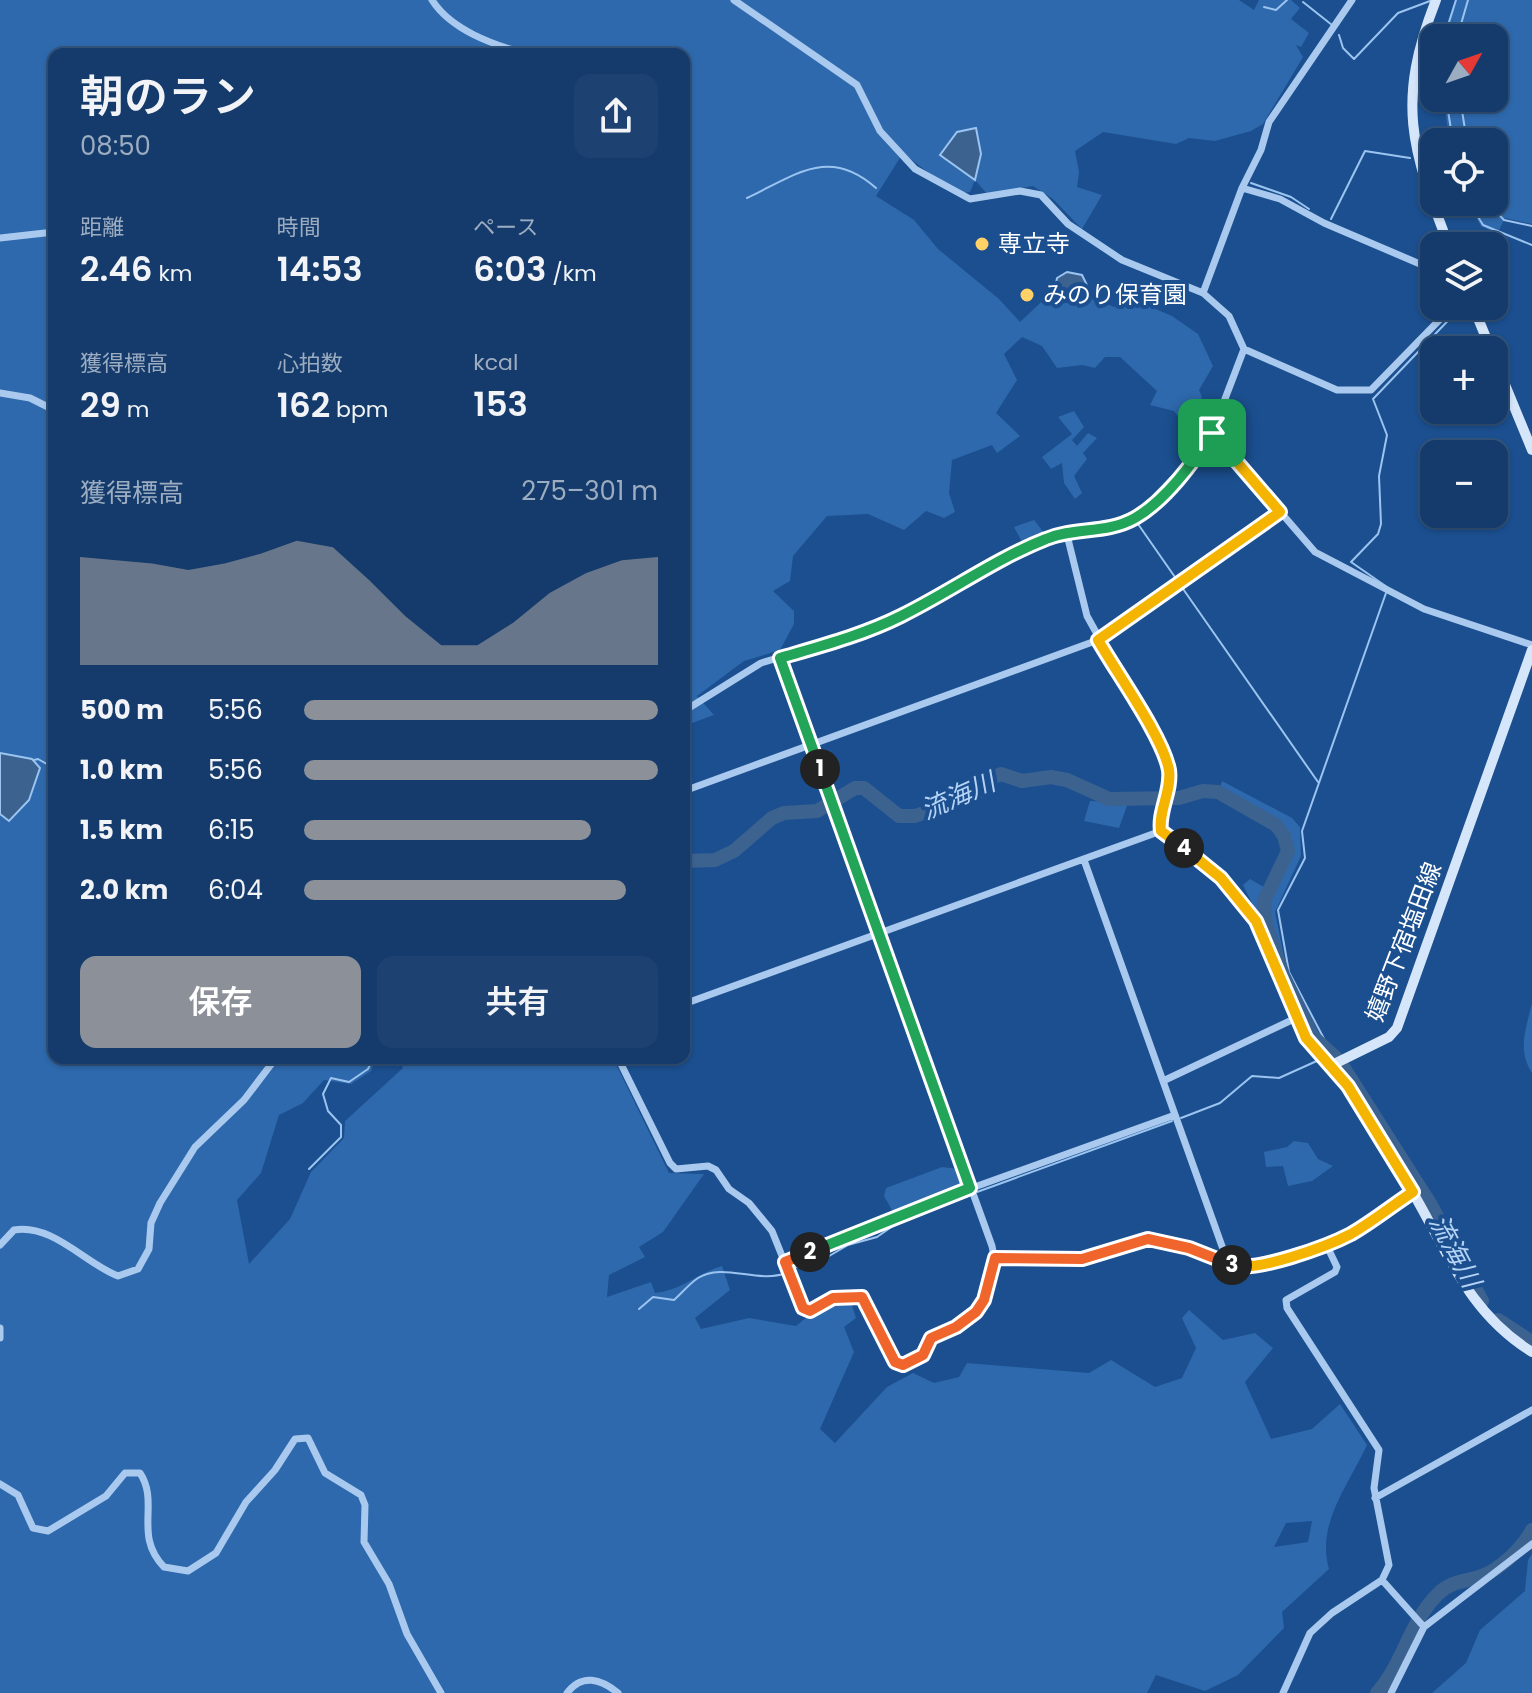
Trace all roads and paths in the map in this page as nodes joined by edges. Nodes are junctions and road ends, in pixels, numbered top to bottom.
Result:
1 (432, 0) edge
2 (734, 0) edge
3 (1352, 0) edge
4 (1436, 0) edge
5 (505, 48) edge
6 (1242, 188) junction
7 (1444, 232) edge
8 (48, 233) edge
9 (0, 238) edge
10 (1420, 264) edge
11 (1203, 293) junction
12 (1439, 320) edge
13 (1244, 349) junction
14 (1508, 392) edge
15 (0, 393) edge
16 (48, 407) edge
17 (1212, 433) junction
18 (1532, 450) edge
19 (1280, 512) junction
20 (1067, 535) junction
21 (1098, 640) junction
22 (1532, 647) edge
23 (780, 658) junction
24 (690, 707) edge
25 (811, 745) junction
26 (690, 789) edge
27 (1161, 831) junction
28 (1084, 860) junction
29 (879, 934) junction
30 (690, 1002) edge
31 (1296, 1018) junction
32 (271, 1064) edge
33 (621, 1064) edge
34 (1332, 1065) junction
35 (1163, 1081) junction
36 (1175, 1115) junction
37 (970, 1188) junction
38 (1413, 1192) junction
39 (1326, 1244) junction
40 (0, 1245) edge
41 (995, 1258) junction
42 (785, 1262) junction
43 (1228, 1263) junction
44 (0, 1328) edge
45 (0, 1338) edge
46 (1532, 1352) edge
47 (1532, 1410) edge
48 (0, 1484) edge
49 (1375, 1498) junction
50 (1532, 1544) edge
51 (1382, 1580) junction
52 (1424, 1627) junction
53 (441, 1693) edge
54 (567, 1693) edge
55 (618, 1693) edge
56 (1283, 1693) edge
57 (1391, 1693) edge

1 - 5 street
2 - 11 street
3 - 6 street
4 - 7 main road
6 - 10 street
6 - 11 street
8 - 9 street
11 - 13 street
12 - 13 street
13 - 17 street
14 - 18 main road
15 - 16 street
17 - 19 street
17 - 20 street
19 - 21 street
19 - 22 street
20 - 21 street
20 - 23 street
21 - 25 street
21 - 27 street
22 - 34 main road, 嬉野下宿塩田線
23 - 24 street
23 - 25 street
25 - 26 street
25 - 29 street
27 - 28 street
27 - 31 street
28 - 29 street
28 - 35 street
29 - 30 street
29 - 37 street
31 - 34 street
31 - 35 street
32 - 40 street
33 - 42 street
34 - 38 main road
35 - 36 street
36 - 37 street
36 - 43 street
37 - 41 street
37 - 42 street
38 - 39 street
38 - 46 main road
39 - 43 street
39 - 49 street
41 - 42 street
41 - 43 street
44 - 45 street
47 - 49 street
48 - 53 street
49 - 51 street
50 - 52 street
51 - 52 street
51 - 56 street
52 - 57 street
54 - 55 street

